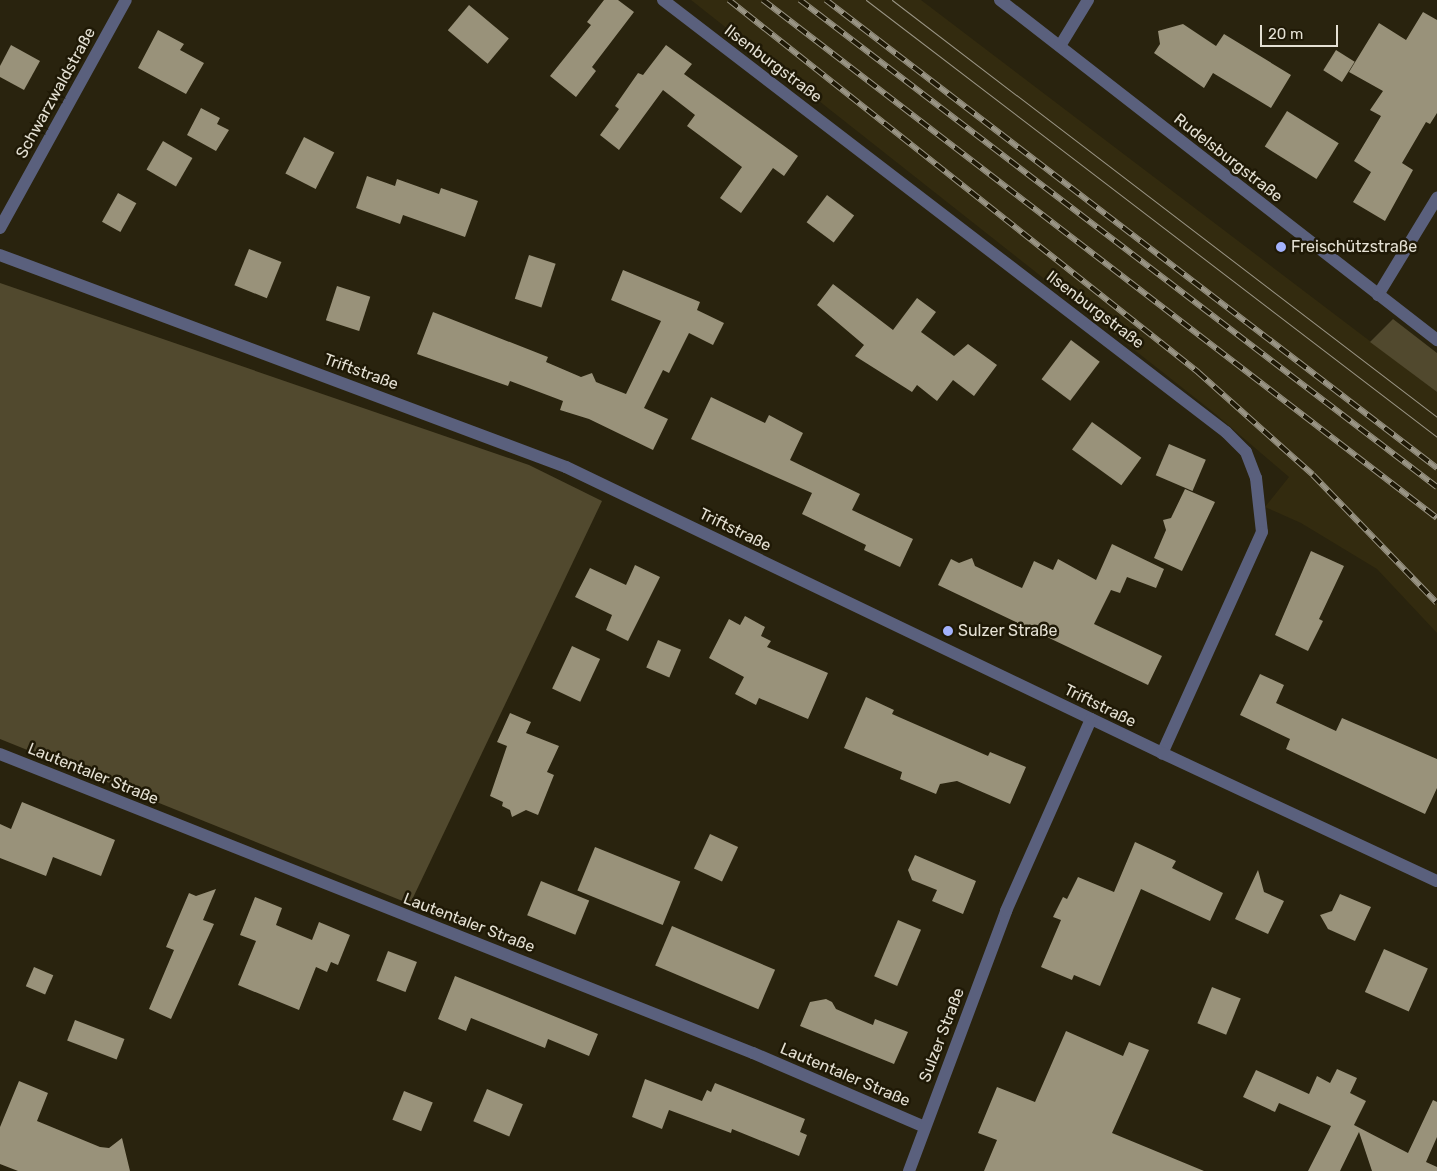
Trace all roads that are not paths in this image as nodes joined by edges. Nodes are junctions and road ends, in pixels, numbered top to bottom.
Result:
1 (126, 0) edge
2 (663, 0) edge
3 (1000, 0) edge
4 (1088, 0) edge
5 (1060, 46) junction
6 (1437, 198) edge
7 (0, 228) edge
8 (0, 255) edge
9 (1378, 295) junction
10 (1437, 340) edge
11 (1091, 719) junction
12 (1162, 753) junction
13 (0, 754) edge
14 (1437, 881) edge
15 (925, 1127) junction
16 (909, 1171) edge

1 - 7 street, Schwarzwaldstraße
2 - 12 street, Ilsenburgstraße
3 - 5 street, Rudelsburgstraße
4 - 5 street
5 - 9 street, Rudelsburgstraße
6 - 9 street
8 - 11 street, Triftstraße
9 - 10 street, Rudelsburgstraße
11 - 12 street, Triftstraße
11 - 15 street, Sulzer Straße
12 - 14 street, Triftstraße
13 - 15 street, Lautentaler Straße
15 - 16 street, Sulzer Straße

